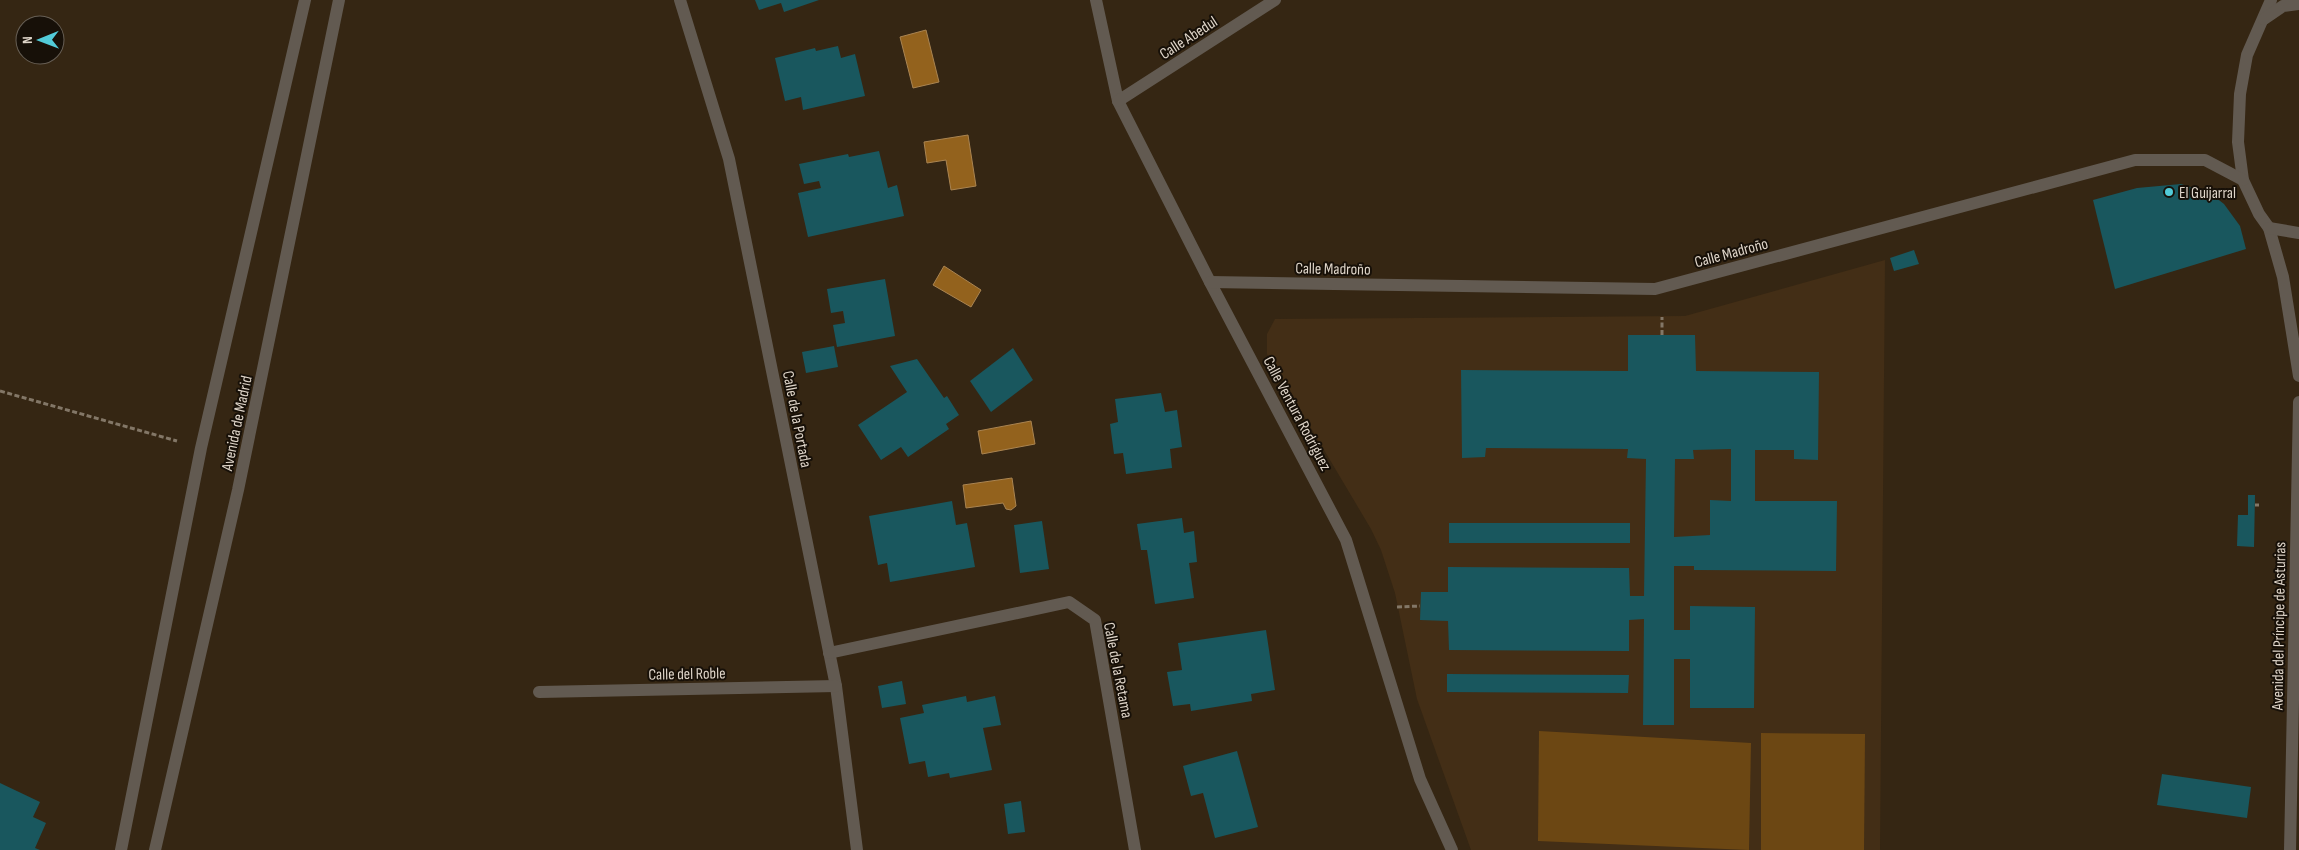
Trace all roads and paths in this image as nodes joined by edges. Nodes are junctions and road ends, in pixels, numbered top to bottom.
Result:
1 (305, 0) edge
2 (339, 0) edge
3 (680, 0) edge
4 (1096, 0) edge
5 (1275, 0) edge
6 (2270, 0) edge
7 (2299, 4) edge
8 (2264, 19) junction
9 (1118, 101) junction
10 (2243, 180) junction
11 (2269, 228) junction
12 (2299, 233) edge
13 (1210, 282) junction
14 (1662, 317) dead end
15 (1662, 335) dead end
16 (2299, 376) edge
17 (0, 391) edge
18 (2299, 402) edge
19 (201, 448) junction
20 (1420, 606) dead end
21 (1397, 607) dead end
22 (829, 653) junction
23 (836, 686) junction
24 (539, 692) dead end
25 (121, 850) edge
26 (155, 850) edge
27 (857, 850) edge
28 (1135, 850) edge
29 (1452, 850) edge
30 (2290, 850) edge

1 - 19 street, Avenida de Madrid
2 - 26 street, Avenida de Madrid
3 - 22 street, Calle de la Portada
4 - 9 street, Calle Ventura Rodríguez
5 - 9 street, Calle Abedul
6 - 8 street
7 - 8 street
8 - 10 street
9 - 13 street, Calle Ventura Rodríguez
10 - 11 street
10 - 13 street, Calle Madroño
11 - 12 street
11 - 16 street
13 - 29 street, Calle Ventura Rodríguez
14 - 15 path
17 - 19 path
18 - 30 street, Avenida del Príncipe de Asturias
19 - 25 street, Avenida de Madrid
20 - 21 path
22 - 23 street, Calle de la Portada
22 - 28 street, Calle de la Retama
23 - 24 street, Calle del Roble
23 - 27 street, Calle de la Portada

